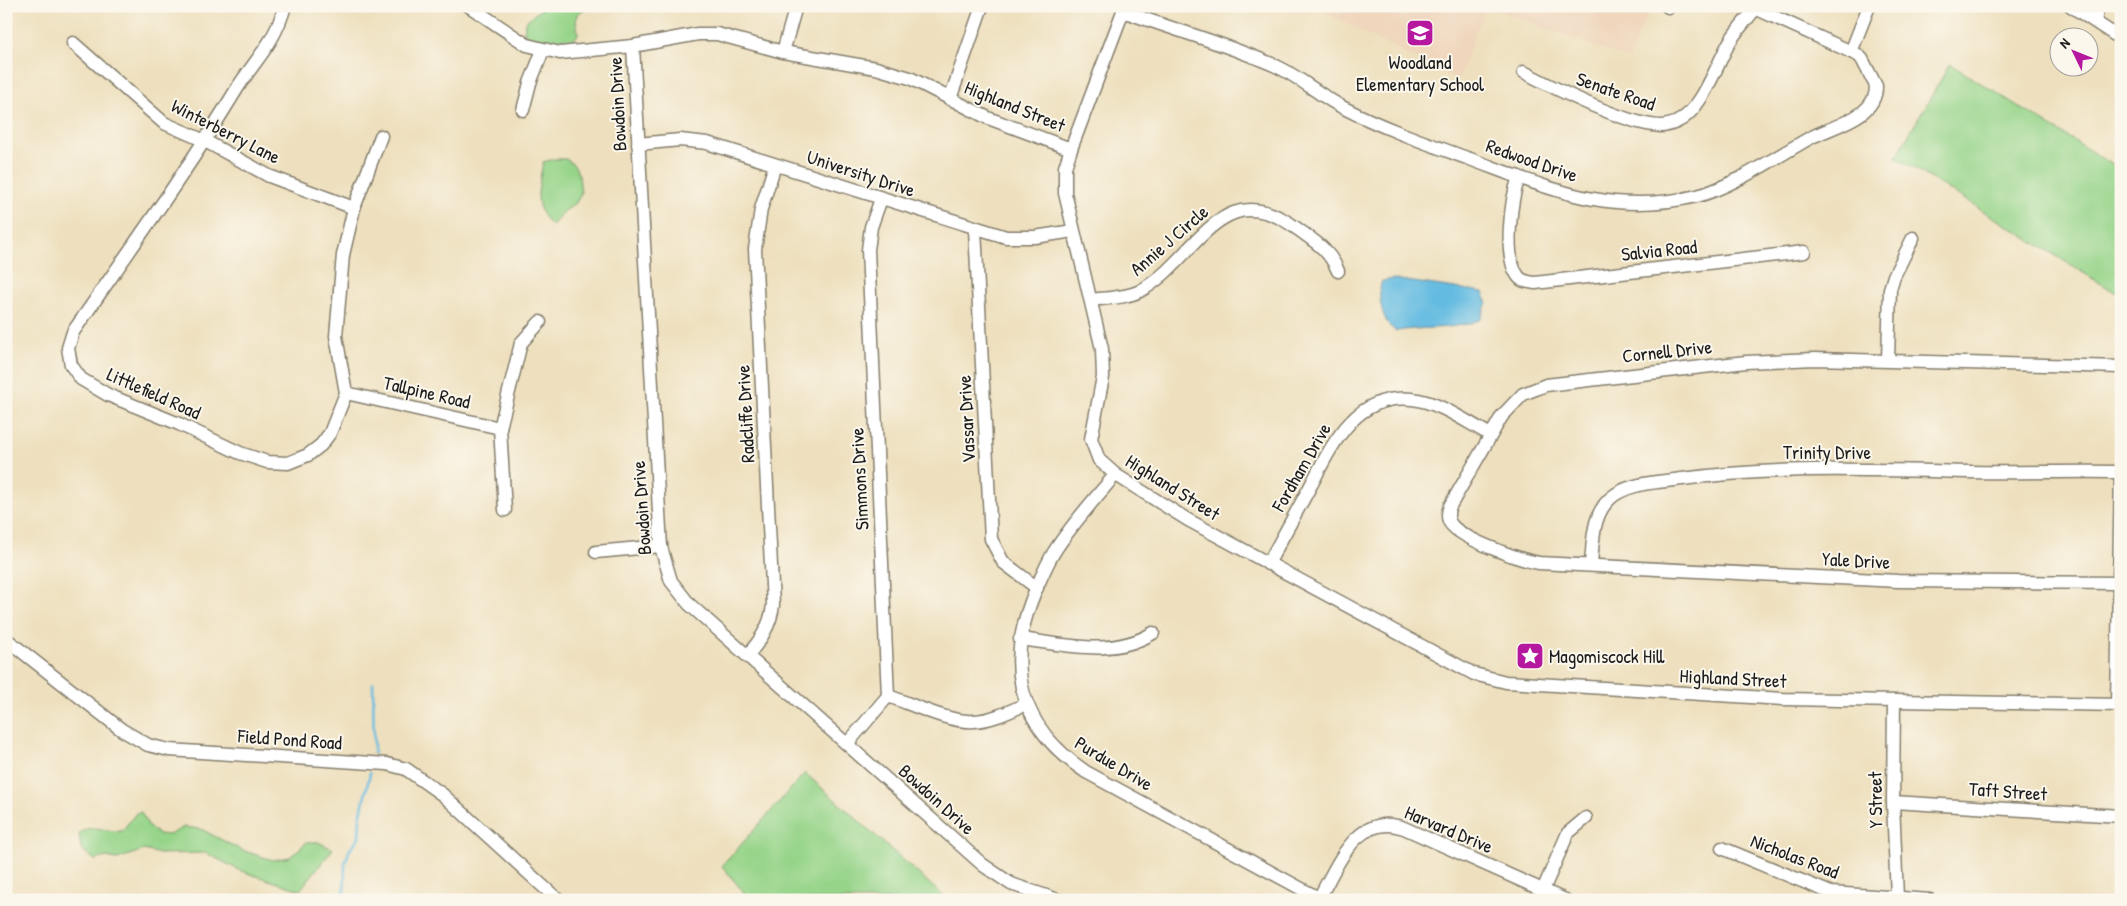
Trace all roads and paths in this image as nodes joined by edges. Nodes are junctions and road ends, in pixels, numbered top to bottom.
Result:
1 (285, 6) edge
2 (469, 6) edge
3 (796, 6) edge
4 (982, 6) edge
5 (1869, 6) edge
6 (2071, 6) edge
7 (2098, 6) edge
8 (1756, 7) edge
9 (1124, 9) edge
10 (2094, 21) junction
11 (2121, 39) edge
12 (73, 43) dead end
13 (633, 46) junction
14 (543, 50) junction
15 (783, 52) junction
16 (1851, 52) junction
17 (1524, 72) dead end
18 (950, 99) junction
19 (523, 110) dead end
20 (381, 136) dead end
21 (205, 141) junction
22 (638, 144) junction
23 (1070, 148) junction
24 (775, 165) junction
25 (1519, 177) junction
26 (881, 199) junction
27 (354, 208) junction
28 (975, 228) junction
29 (1073, 231) junction
30 (1912, 238) dead end
31 (1804, 252) dead end
32 (1338, 271) dead end
33 (1091, 300) junction
34 (540, 322) dead end
35 (1888, 360) junction
36 (2121, 367) edge
37 (346, 393) junction
38 (500, 428) junction
39 (1491, 435) junction
40 (2120, 470) edge
41 (1115, 475) junction
42 (505, 510) dead end
43 (661, 546) junction
44 (596, 552) dead end
45 (1268, 564) junction
46 (1591, 566) junction
47 (2119, 584) junction
48 (1037, 588) junction
49 (1153, 633) dead end
50 (1020, 638) junction
51 (6, 639) edge
52 (747, 656) junction
53 (888, 696) junction
54 (1894, 702) junction
55 (1026, 704) junction
56 (2119, 705) edge
57 (846, 744) junction
58 (1893, 802) junction
59 (2121, 816) edge
60 (1586, 818) dead end
61 (1722, 848) dead end
62 (1543, 890) junction
63 (1897, 898) junction
64 (1321, 899) edge
65 (558, 900) edge
66 (1058, 900) edge
67 (1565, 900) edge
68 (1930, 900) edge

1 - 21 street, Littlefield Road
2 - 14 street, Highland Street
3 - 15 street
4 - 18 street
5 - 16 street
6 - 10 street
7 - 10 street
8 - 16 street
8 - 17 street, Senate Road
9 - 23 street
9 - 25 street, Redwood Drive
10 - 11 street
12 - 21 street, Winterberry Lane
13 - 14 street, Highland Street
13 - 15 street, Highland Street
13 - 22 street, Bowdoin Drive
14 - 19 street
15 - 18 street, Highland Street
16 - 25 street, Redwood Drive
18 - 23 street, Highland Street
20 - 27 street
21 - 27 street, Winterberry Lane
21 - 37 street, Littlefield Road
22 - 24 street, University Drive
22 - 43 street, Bowdoin Drive
23 - 29 street, Highland Street
24 - 26 street, University Drive
24 - 52 street, Radcliffe Drive
25 - 31 street, Salvia Road
26 - 28 street, University Drive
26 - 53 street, Simmons Drive
27 - 37 street
28 - 29 street, University Drive
28 - 48 street, Vassar Drive
29 - 33 street, Highland Street
30 - 35 street
32 - 33 street, Annie J Circle
33 - 41 street, Highland Street
34 - 38 street
35 - 36 street, Cornell Drive
35 - 39 street, Cornell Drive
37 - 38 street, Tallpine Road
38 - 42 street
39 - 45 street, Fordham Drive
39 - 46 street, Cornell Drive
40 - 46 street, Trinity Drive
40 - 47 street
41 - 45 street, Highland Street
41 - 48 street, Purdue Drive
43 - 44 street
43 - 52 street, Bowdoin Drive
45 - 54 street, Highland Street
46 - 47 street, Yale Drive
47 - 56 street
48 - 50 street, Purdue Drive
49 - 50 street
50 - 55 street, Purdue Drive
51 - 65 street, Field Pond Road
52 - 57 street, Bowdoin Drive
53 - 55 street
53 - 57 street
54 - 56 street, Highland Street
54 - 58 street, Y Street
55 - 64 street, Purdue Drive
57 - 66 street, Bowdoin Drive
58 - 59 street, Taft Street
58 - 63 street, Y Street
60 - 62 street
61 - 63 street, Nicholas Road
62 - 64 street, Harvard Drive
62 - 67 street, Harvard Drive
63 - 68 street, Nicholas Road

